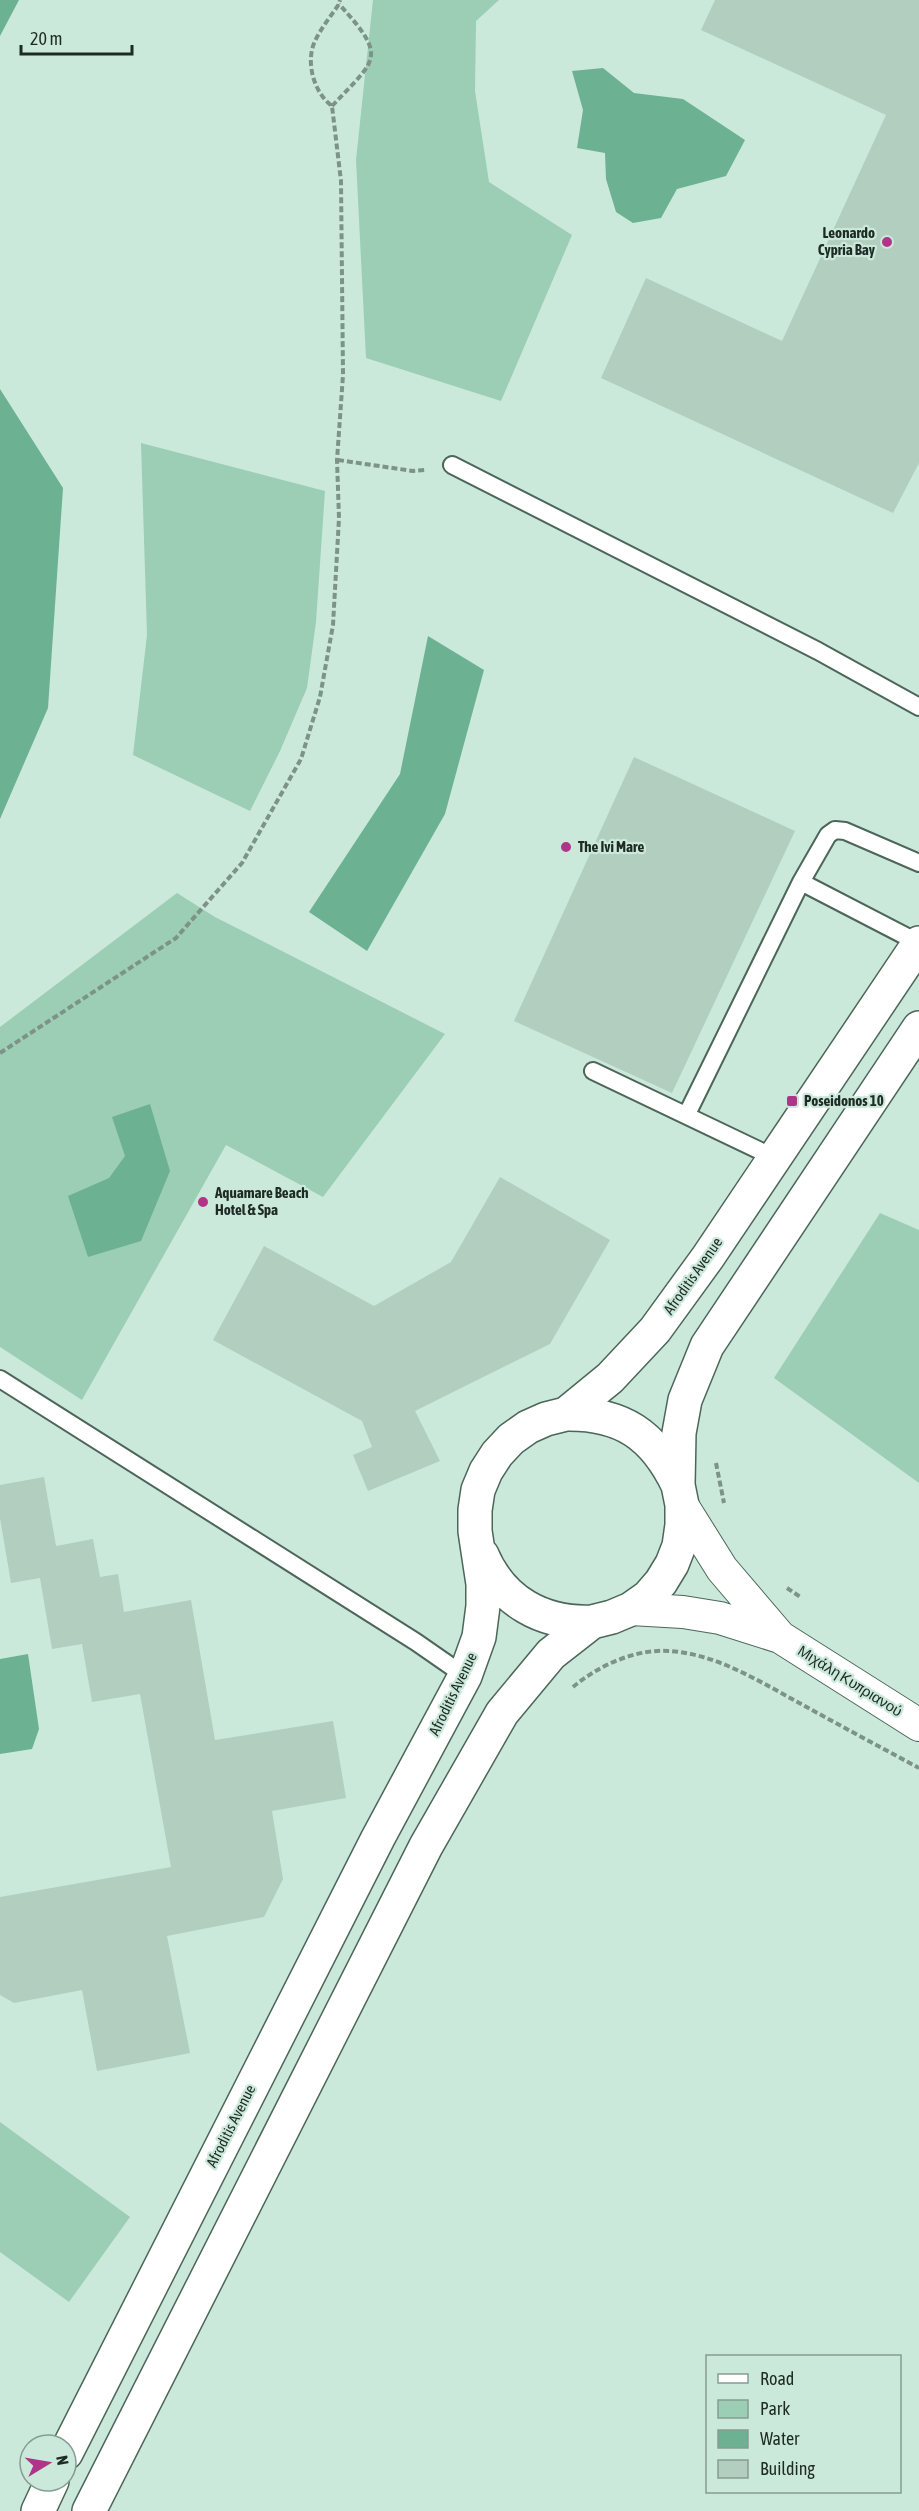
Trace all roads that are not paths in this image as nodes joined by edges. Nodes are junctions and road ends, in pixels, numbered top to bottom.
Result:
1 (452, 465) road end
2 (919, 707) edge
3 (919, 863) edge
4 (801, 882) junction
5 (919, 943) edge
6 (919, 1028) edge
7 (593, 1071) dead end
8 (687, 1114) junction
9 (775, 1158) junction
10 (0, 1379) edge
11 (567, 1414) junction
12 (680, 1495) junction
13 (480, 1551) junction
14 (631, 1609) junction
15 (592, 1622) junction
16 (780, 1637) junction
17 (465, 1676) junction
18 (919, 1725) edge
19 (76, 2433) edge
20 (46, 2493) edge
21 (38, 2511) edge
22 (89, 2511) edge

1 - 2 lane
3 - 4 lane
4 - 5 lane
4 - 8 lane
5 - 9 main road, Afroditis Avenue
6 - 12 main road
7 - 8 lane
8 - 9 lane
9 - 11 main road, Afroditis Avenue
10 - 17 lane
11 - 12 main road
11 - 13 main road, Afroditis Avenue
12 - 14 main road
12 - 16 street, Μιχάλη Κυπριανού
13 - 15 main road
13 - 17 main road, Afroditis Avenue
14 - 15 main road
14 - 16 street, Μιχάλη Κυπριανού
15 - 22 main road
16 - 18 street, Μιχάλη Κυπριανού
17 - 19 main road, Afroditis Avenue
20 - 21 main road

